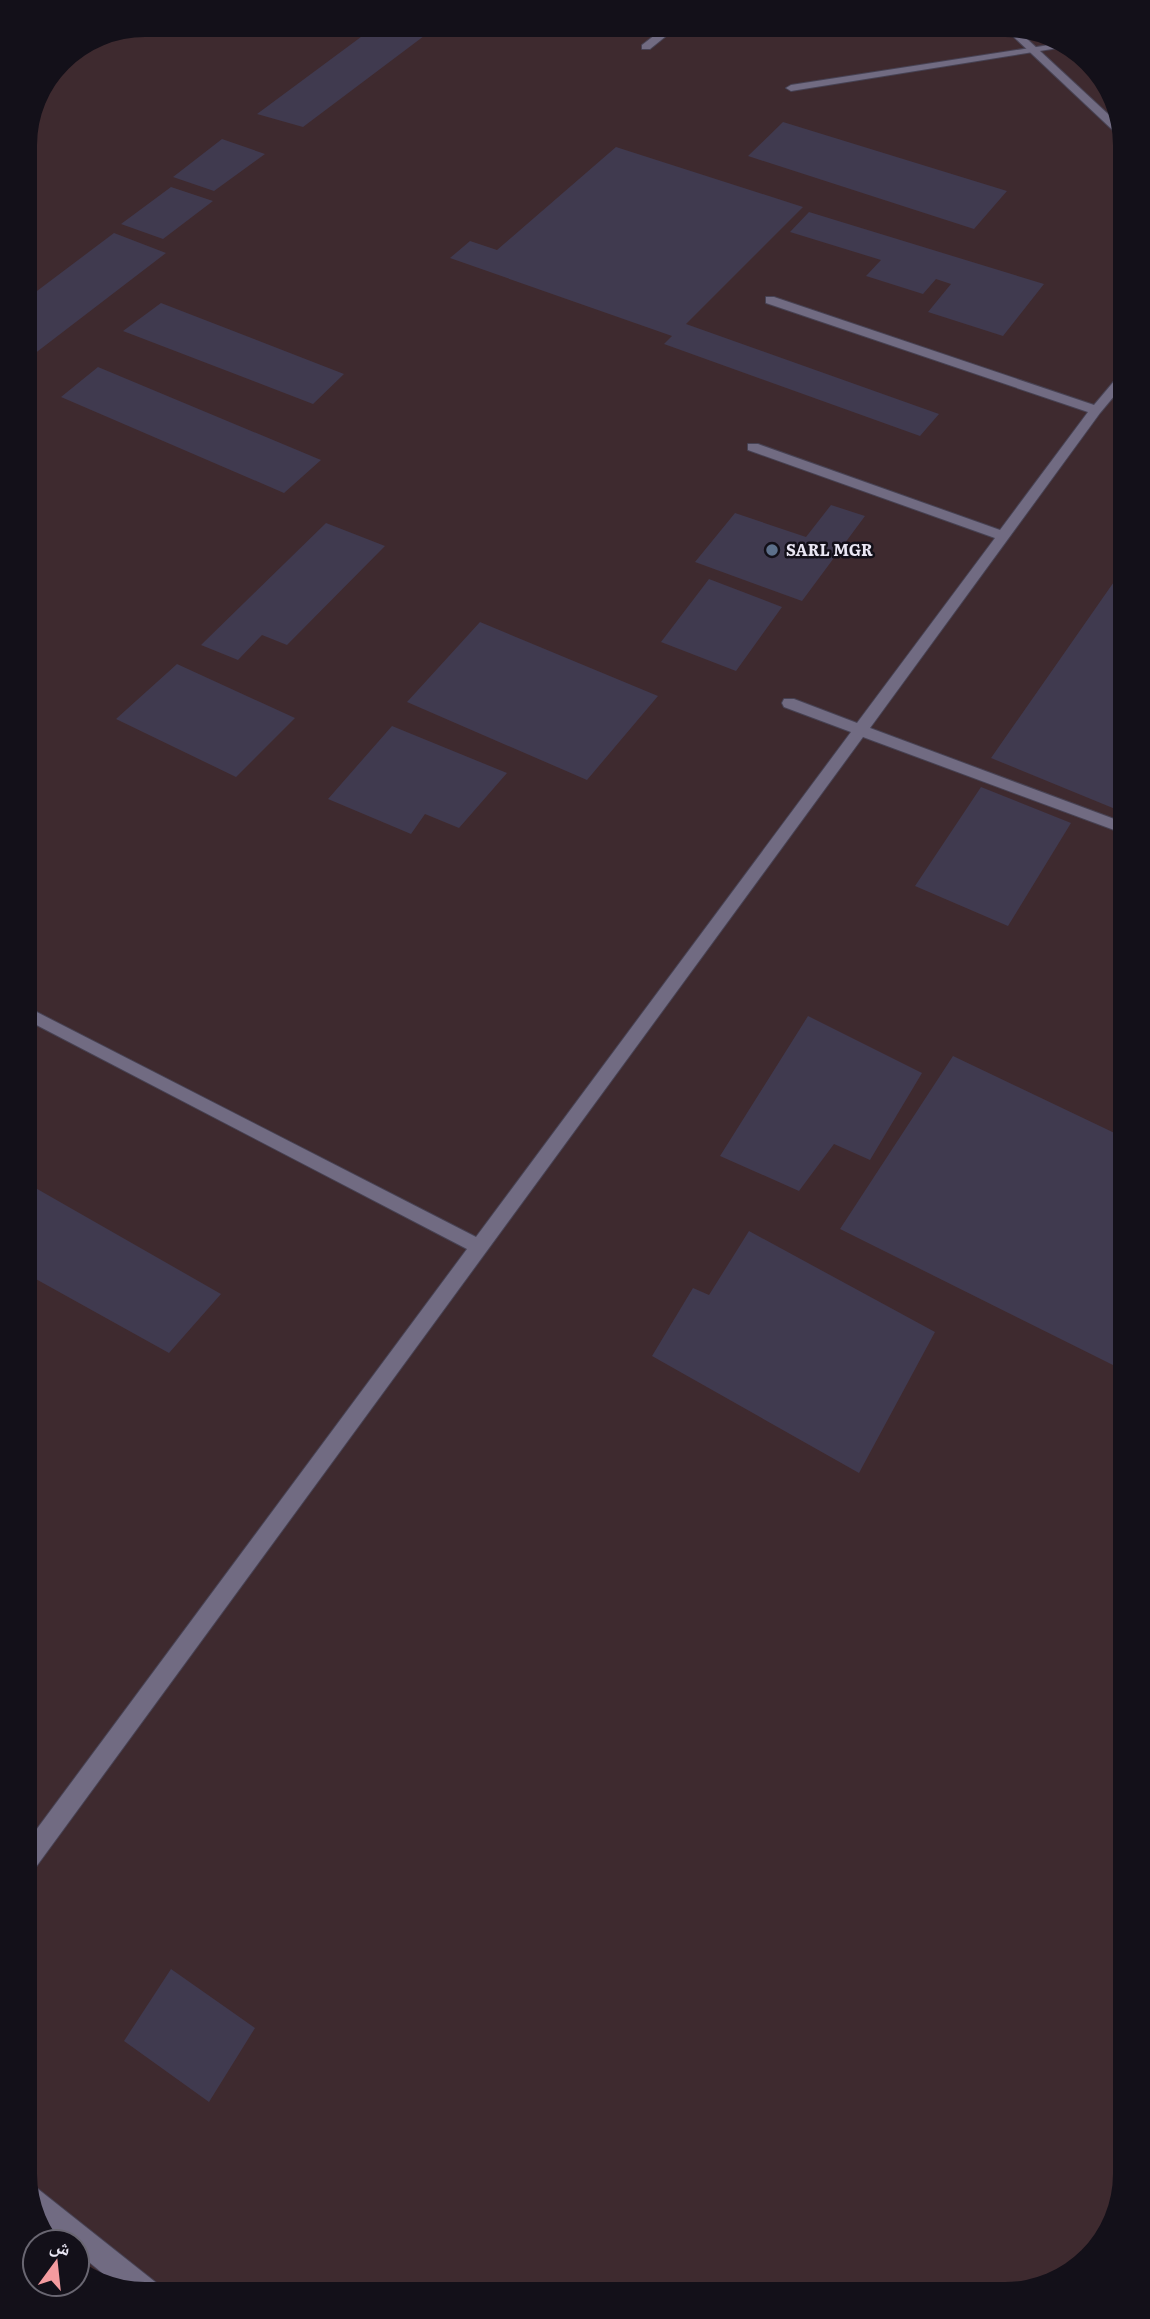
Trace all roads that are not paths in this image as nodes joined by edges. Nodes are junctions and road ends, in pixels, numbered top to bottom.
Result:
1 (659, 37) edge
2 (1021, 38) edge
3 (646, 47) dead end
4 (1051, 47) edge
5 (1033, 50) junction
6 (791, 88) dead end
7 (1111, 122) edge
8 (770, 300) dead end
9 (1113, 390) edge
10 (1096, 410) junction
11 (753, 447) dead end
12 (1003, 536) junction
13 (789, 703) dead end
14 (860, 730) junction
15 (1113, 825) edge
16 (37, 1018) edge
17 (479, 1247) junction
18 (37, 1845) edge
19 (43, 2209) edge
20 (134, 2282) edge

1 - 3 street
2 - 5 street
4 - 5 street
5 - 6 street
5 - 7 street
8 - 10 street
9 - 10 street
10 - 12 street
11 - 12 street
12 - 14 street
13 - 14 street
14 - 15 street
14 - 17 street
16 - 17 street
17 - 18 street
19 - 20 street

